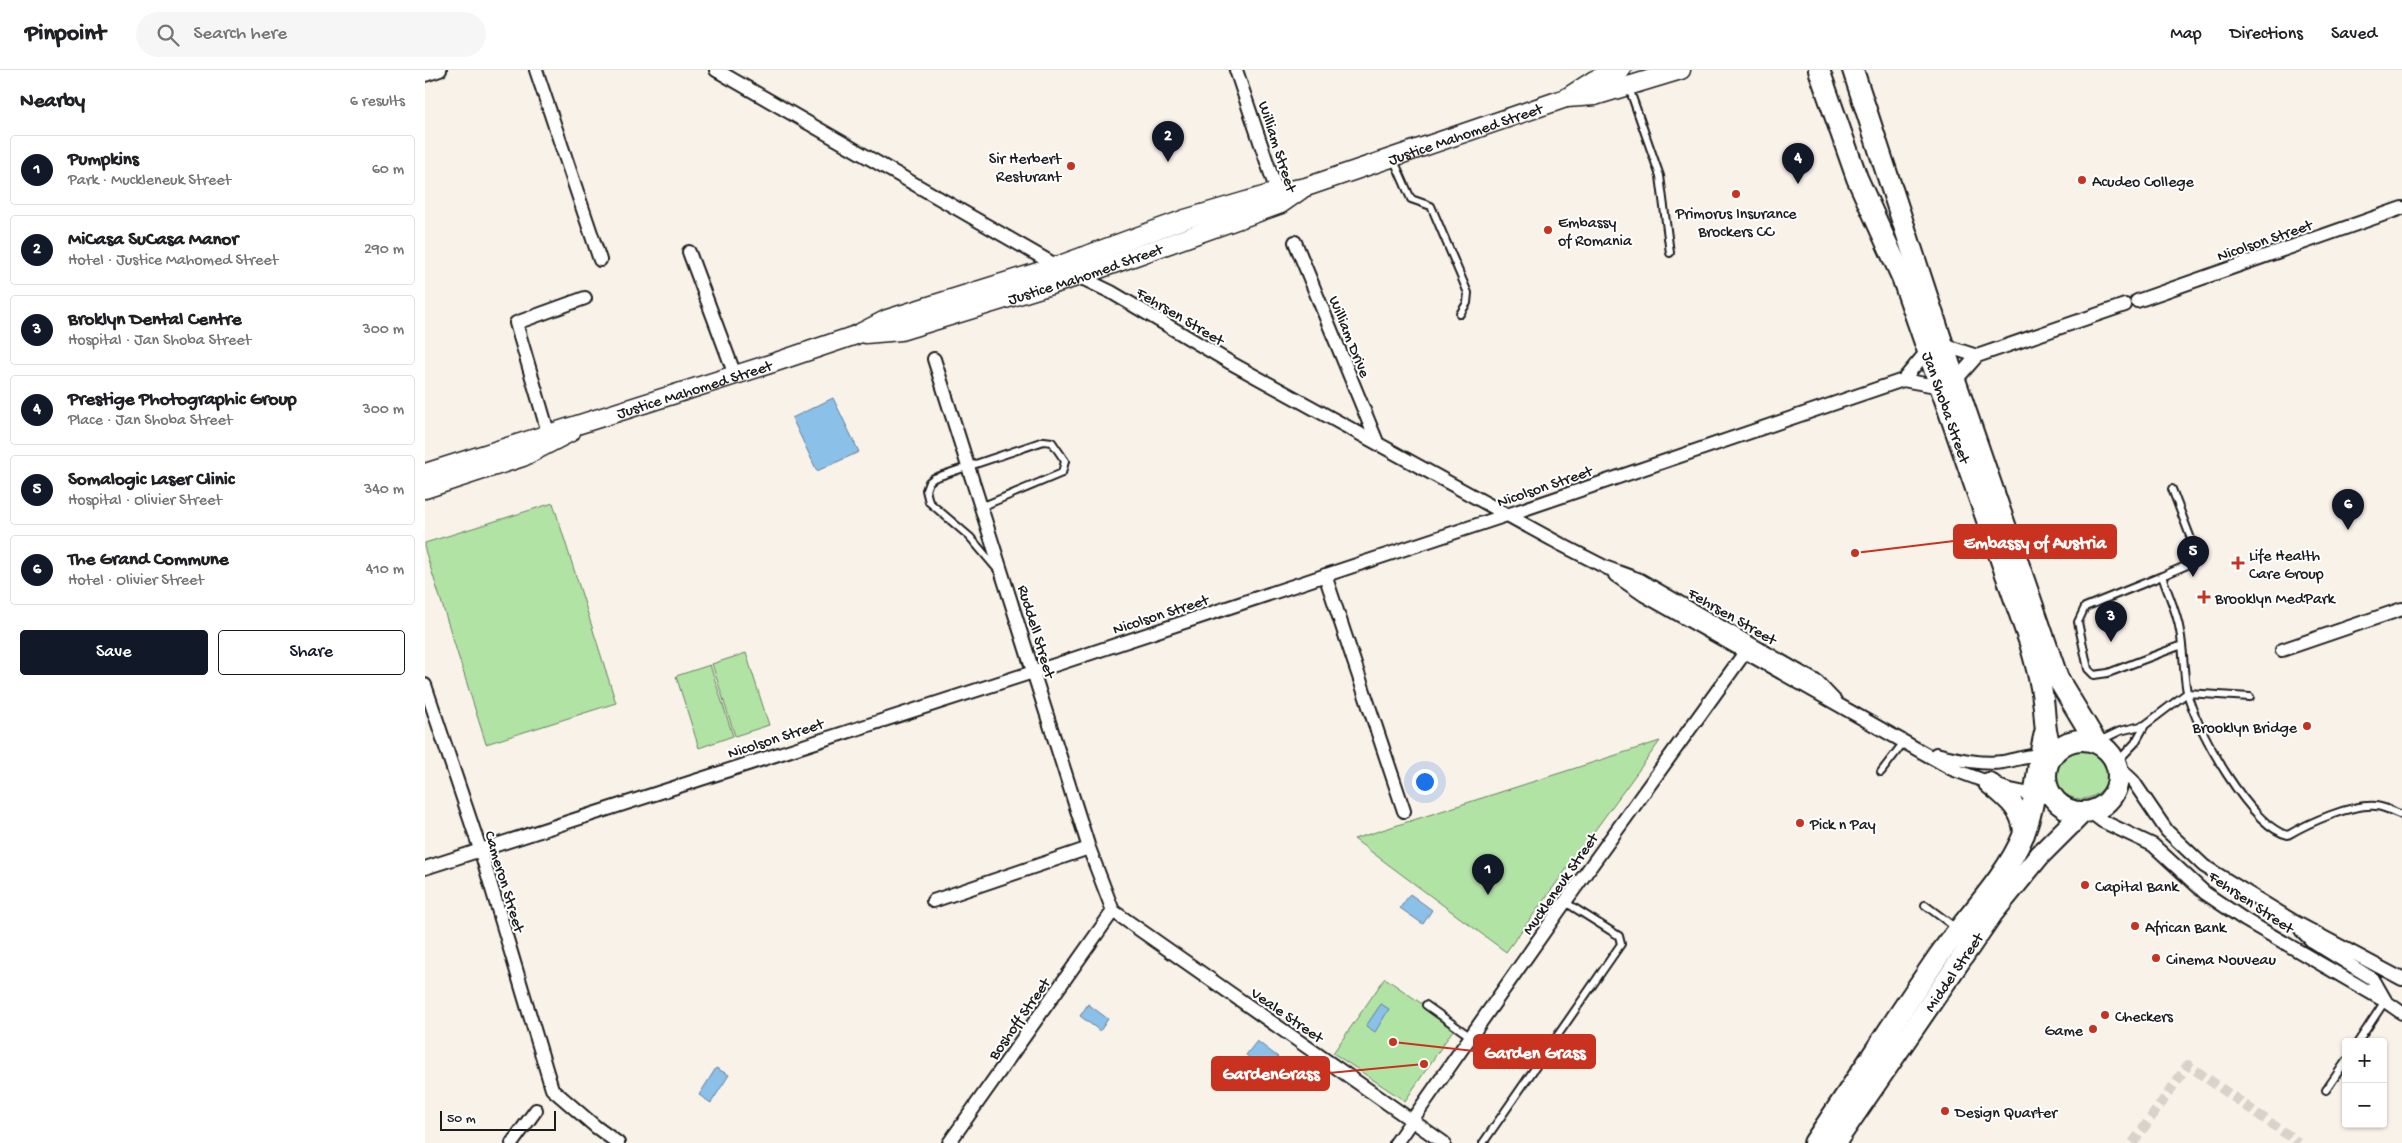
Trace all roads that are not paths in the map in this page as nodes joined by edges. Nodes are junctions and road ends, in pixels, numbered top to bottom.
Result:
1 (440, 70) edge
2 (536, 70) edge
3 (716, 70) edge
4 (1237, 70) edge
5 (1621, 70) edge
6 (1681, 70) edge
7 (1819, 70) edge
8 (1853, 70) edge
9 (425, 75) edge
10 (1629, 87) junction
11 (1566, 98) junction
12 (1392, 157) junction
13 (1279, 198) junction
14 (2402, 208) edge
15 (1295, 242) dead end
16 (689, 252) dead end
17 (1670, 254) dead end
18 (600, 260) dead end
19 (1057, 266) junction
20 (1077, 277) junction
21 (585, 298) dead end
22 (1459, 314) dead end
23 (856, 335) junction
24 (1935, 348) junction
25 (1977, 356) junction
26 (934, 359) dead end
27 (735, 375) junction
28 (1903, 380) junction
29 (1948, 384) junction
30 (589, 422) junction
31 (548, 432) junction
32 (1377, 442) junction
33 (967, 468) junction
34 (425, 473) edge
35 (425, 489) edge
36 (2173, 489) dead end
37 (981, 507) junction
38 (1507, 514) junction
39 (1325, 575) junction
40 (2161, 576) junction
41 (1005, 580) junction
42 (2402, 608) edge
43 (2182, 645) junction
44 (1748, 648) junction
45 (2282, 650) dead end
46 (1034, 670) junction
47 (425, 685) edge
48 (2187, 693) junction
49 (2250, 697) dead end
50 (2145, 725) junction
51 (1905, 741) junction
52 (2096, 742) junction
53 (1924, 751) junction
54 (2048, 755) junction
55 (2117, 764) junction
56 (1881, 772) dead end
57 (1989, 783) junction
58 (2045, 794) junction
59 (1404, 811) dead end
60 (2086, 812) junction
61 (2402, 816) edge
62 (2024, 836) junction
63 (1089, 848) junction
64 (480, 849) junction
65 (425, 868) edge
66 (2003, 870) junction
67 (933, 901) dead end
68 (1565, 902) junction
69 (1925, 905) dead end
70 (1113, 911) junction
71 (2295, 922) junction
72 (1958, 929) junction
73 (2402, 979) edge
74 (2385, 1001) junction
75 (1426, 1005) dead end
76 (2402, 1013) edge
77 (1471, 1037) junction
78 (2361, 1038) edge
79 (2342, 1067) edge
80 (2326, 1090) dead end
81 (536, 1110) dead end
82 (1412, 1120) junction
83 (512, 1143) edge
84 (618, 1143) edge
85 (949, 1143) edge
86 (1396, 1143) edge
87 (1444, 1143) edge
88 (1483, 1143) edge
89 (1814, 1143) edge
90 (1835, 1143) edge

1 - 9 street
2 - 18 street
3 - 19 street, Fehrsen Street
4 - 13 street, William Street
5 - 11 main road, Justice Mahomed Street
6 - 10 main road, Justice Mahomed Street
7 - 24 main road, Jan Shoba Street
8 - 24 main road, Jan Shoba Street
10 - 11 main road, Justice Mahomed Street
10 - 17 lane
11 - 12 main road, Justice Mahomed Street
12 - 13 main road, Justice Mahomed Street
12 - 22 lane
13 - 19 main road, Justice Mahomed Street
13 - 20 main road, Justice Mahomed Street
14 - 25 street, Nicolson Street
15 - 32 street, William Drive
16 - 27 street
19 - 20 street, Fehrsen Street
19 - 23 main road, Justice Mahomed Street
20 - 23 main road, Justice Mahomed Street
20 - 32 street, Fehrsen Street
21 - 31 street
23 - 27 main road, Justice Mahomed Street
24 - 25 street
24 - 28 street
24 - 29 main road, Jan Shoba Street
25 - 29 street, Nicolson Street
26 - 33 street, Ruddell Street
27 - 30 main road, Justice Mahomed Street
28 - 29 street, Nicolson Street
28 - 38 street, Nicolson Street
29 - 52 main road, Jan Shoba Street
29 - 54 main road, Jan Shoba Street
30 - 31 main road, Justice Mahomed Street
30 - 35 main road, Justice Mahomed Street
31 - 34 main road, Justice Mahomed Street
32 - 38 street, Fehrsen Street
33 - 37 street, Ruddell Street
33 - 37 lane
33 - 41 lane
36 - 40 lane
37 - 41 street, Ruddell Street
38 - 39 street, Nicolson Street
38 - 44 street, Fehrsen Street
39 - 46 street, Nicolson Street
39 - 59 street
40 - 43 lane
40 - 43 lane
41 - 46 street, Ruddell Street
42 - 45 street
43 - 48 lane
44 - 51 street, Fehrsen Street
44 - 68 street, Muckleneuk Street
46 - 63 street, Ruddell Street
46 - 64 street, Nicolson Street
47 - 64 street, Cameron Street
48 - 49 lane
48 - 50 lane
48 - 61 lane
50 - 52 lane
50 - 55 lane
51 - 53 street, Fehrsen Street
51 - 56 lane
52 - 54 main road
52 - 55 main road
53 - 54 street, Fehrsen Street
53 - 57 street, Fehrsen Street
54 - 58 main road, Middel Street
55 - 60 main road
55 - 71 street, Fehrsen Street
57 - 58 street, Fehrsen Street
57 - 62 main road
58 - 60 main road
58 - 62 main road, Middel Street
58 - 66 main road, Middel Street
60 - 74 street, Fehrsen Street
60 - 90 main road, Middel Street
62 - 66 main road, Middel Street
63 - 67 street
63 - 70 street, Ruddell Street
64 - 65 street, Nicolson Street
64 - 84 street, Cameron Street
66 - 72 main road, Middel Street
68 - 77 street, Muckleneuk Street
68 - 88 lane
69 - 72 lane
70 - 82 street, Veale Street
70 - 85 street, Boshoff Street
71 - 73 street, Fehrsen Street
71 - 74 street
72 - 89 main road, Middel Street
74 - 76 street, Fehrsen Street
74 - 78 lane
75 - 77 lane
77 - 82 street, Muckleneuk Street
79 - 80 lane
81 - 83 street
82 - 86 street, Muckleneuk Street
82 - 87 street, Veale Street

